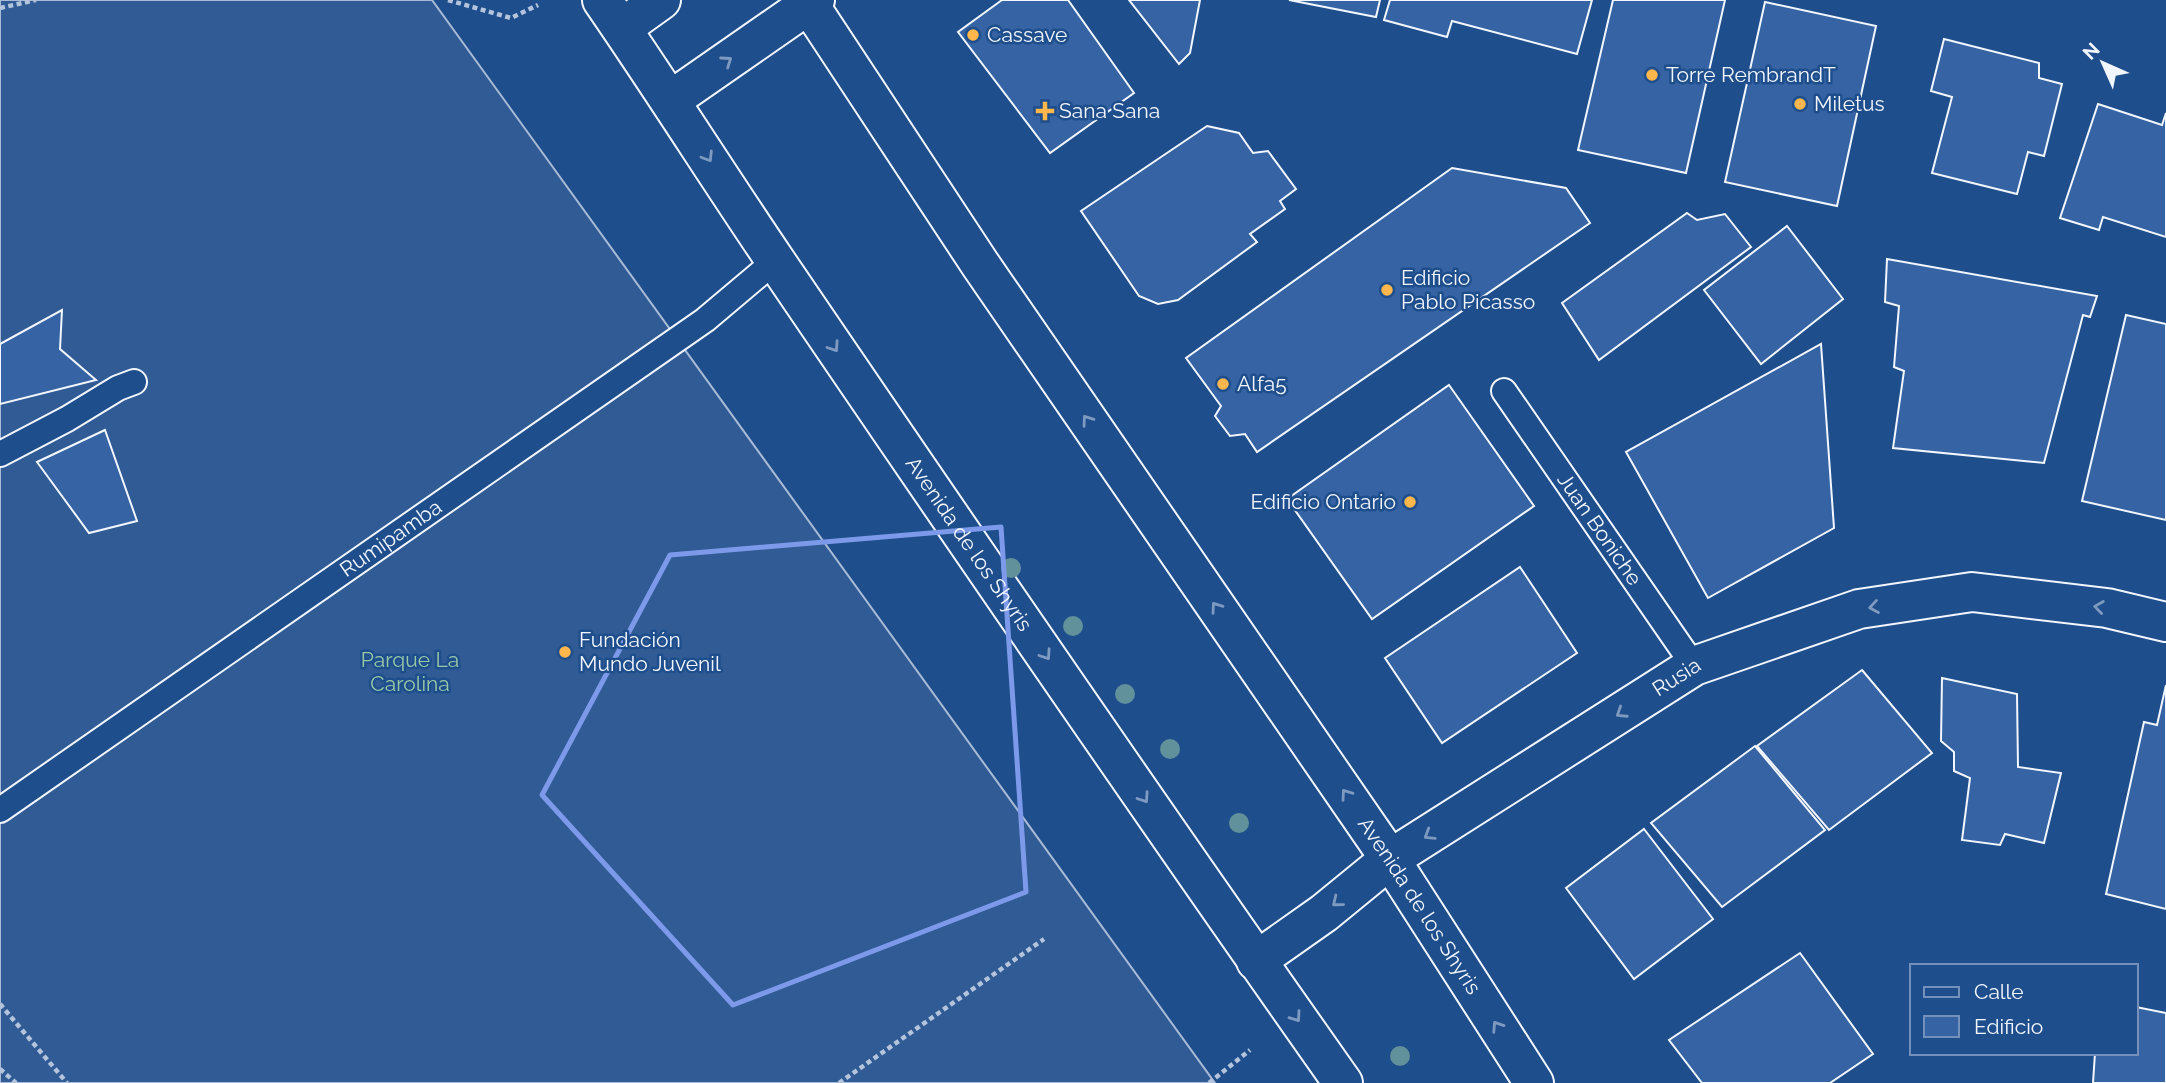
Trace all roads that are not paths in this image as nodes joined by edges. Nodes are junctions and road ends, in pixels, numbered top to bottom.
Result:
1 (661, 0) edge
2 (810, 1) edge
3 (612, 14) edge
4 (671, 100) junction
5 (775, 261) junction
6 (134, 382) dead end
7 (1504, 391) dead end
8 (0, 454) edge
9 (2166, 622) edge
10 (1694, 666) junction
11 (0, 810) edge
12 (1390, 859) junction
13 (1256, 961) junction
14 (1343, 1083) edge
15 (1534, 1083) edge

1 - 3 main road
4 -> 2 main road
12 -> 2 main road, Avenida de los Shyris
3 - 4 main road, Avenida de los Shyris
4 -> 5 main road, Avenida de los Shyris
5 - 11 lane, Rumipamba
5 -> 13 main road, Avenida de los Shyris
6 - 8 lane
7 - 10 lane, Juan Boniche
9 -> 10 main road, Rusia
10 -> 12 main road, Rusia
12 -> 13 main road, Rusia
15 -> 12 main road, Avenida de los Shyris
13 -> 14 main road, Avenida de los Shyris

